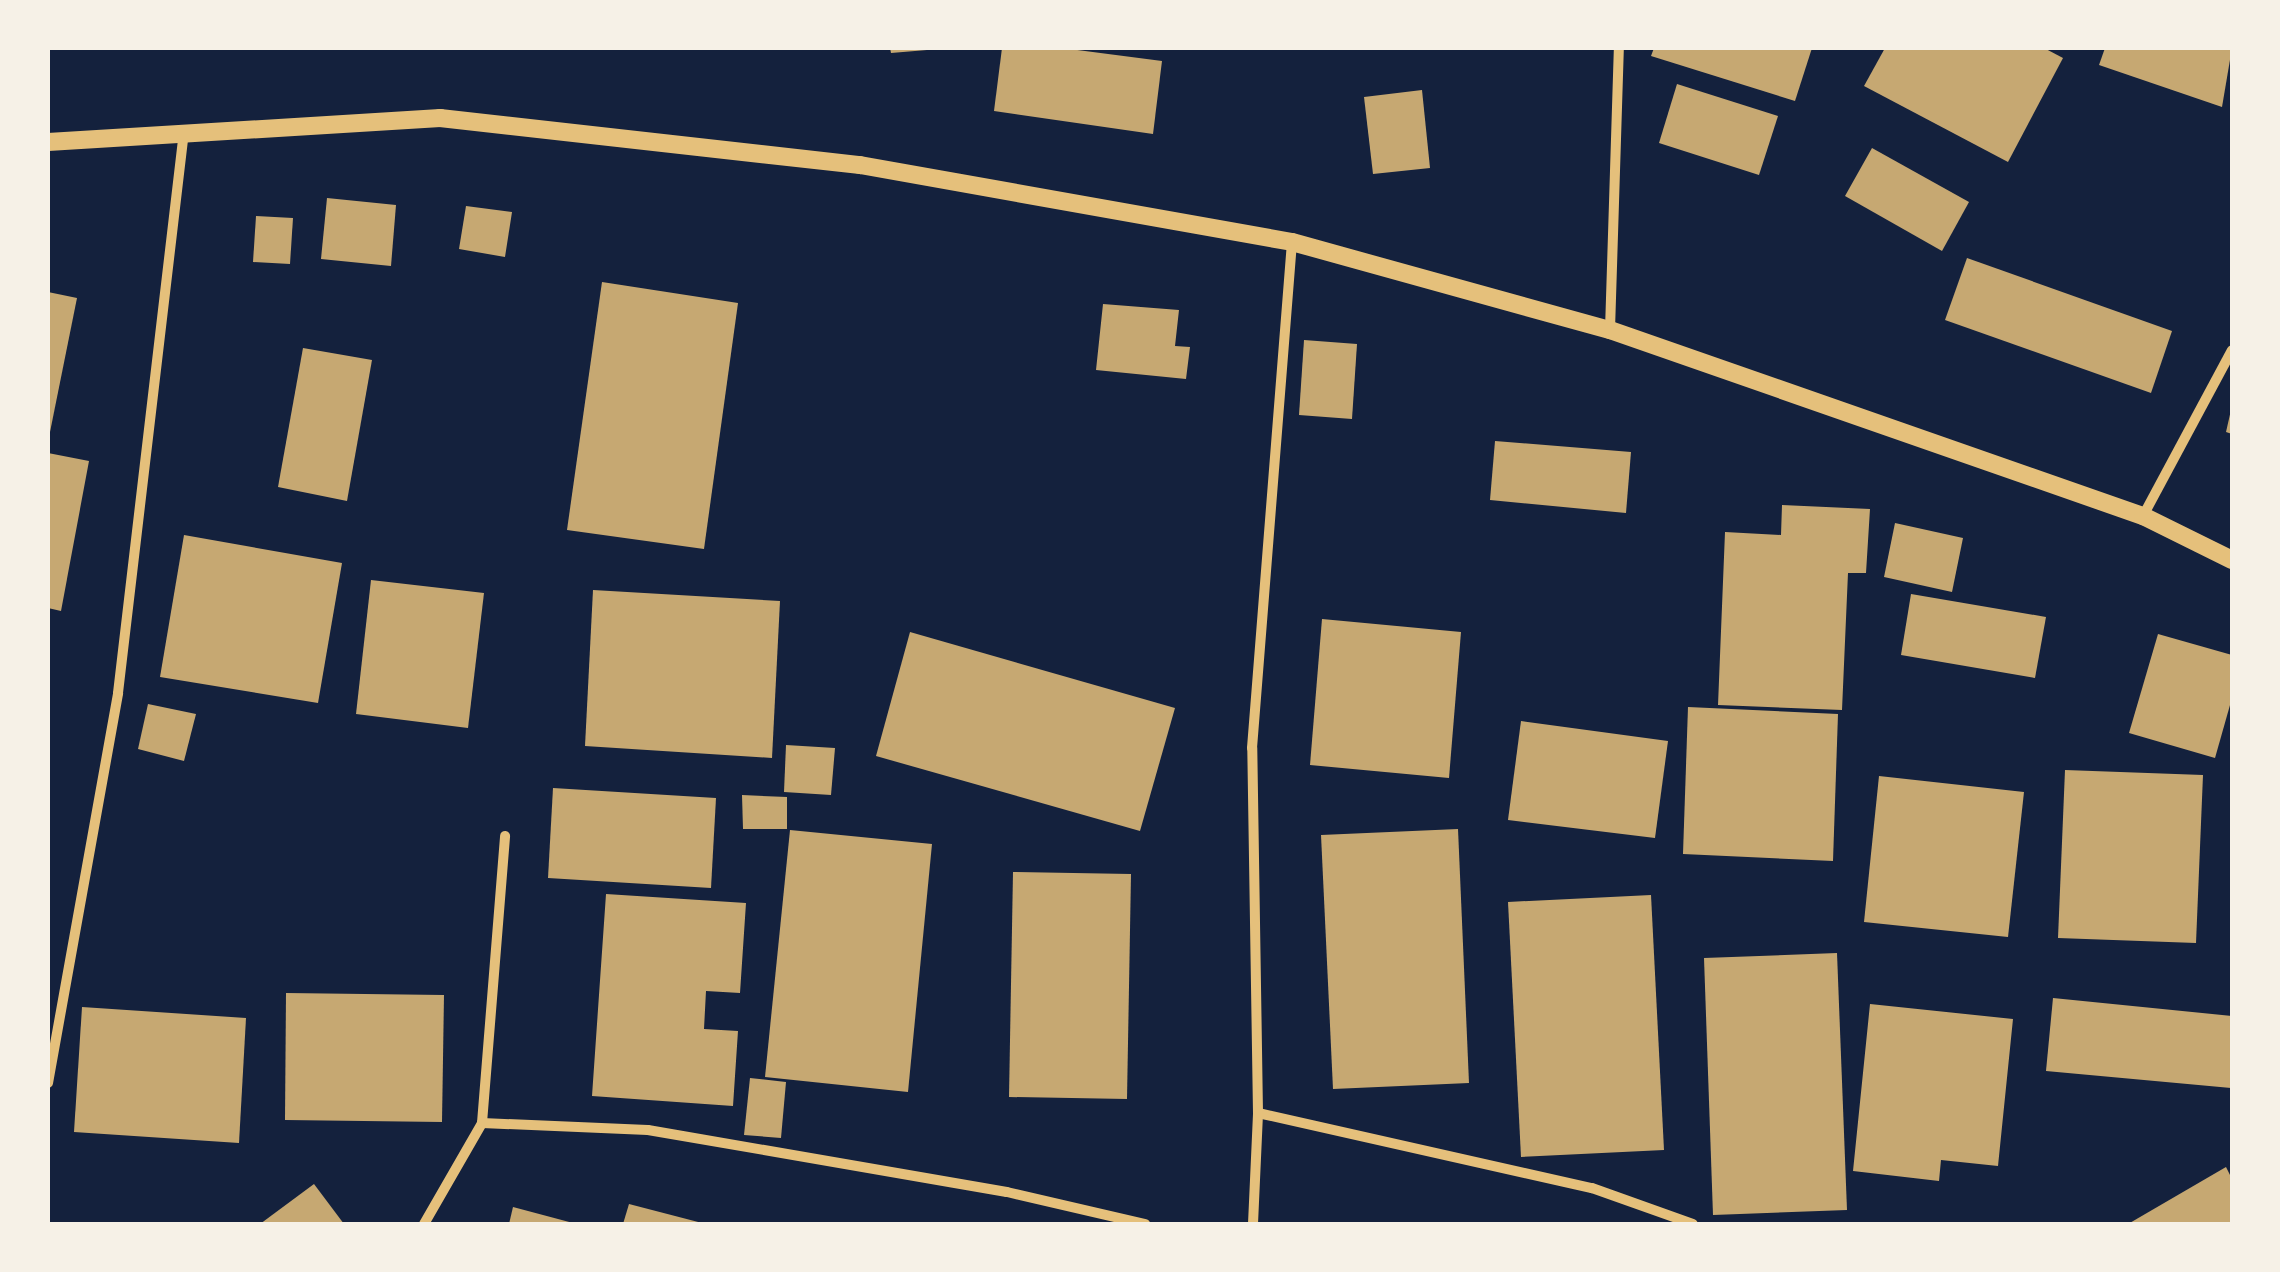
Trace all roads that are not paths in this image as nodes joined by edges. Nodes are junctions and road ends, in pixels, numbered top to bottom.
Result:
1 (1619, 48) edge
2 (184, 130) junction
3 (48, 142) edge
4 (1292, 242) junction
5 (1610, 330) junction
6 (2232, 350) edge
7 (2143, 516) junction
8 (2232, 560) edge
9 (505, 836) dead end
10 (48, 1083) edge
11 (1258, 1114) junction
12 (482, 1122) junction
13 (424, 1224) edge
14 (1145, 1224) edge
15 (1253, 1224) edge
16 (1694, 1224) edge

1 - 5 street
2 - 3 street
2 - 4 street
2 - 10 street
4 - 5 street
4 - 11 street
5 - 7 street
6 - 7 street
7 - 8 street
9 - 12 street
11 - 15 street
11 - 16 street
12 - 13 street
12 - 14 street

